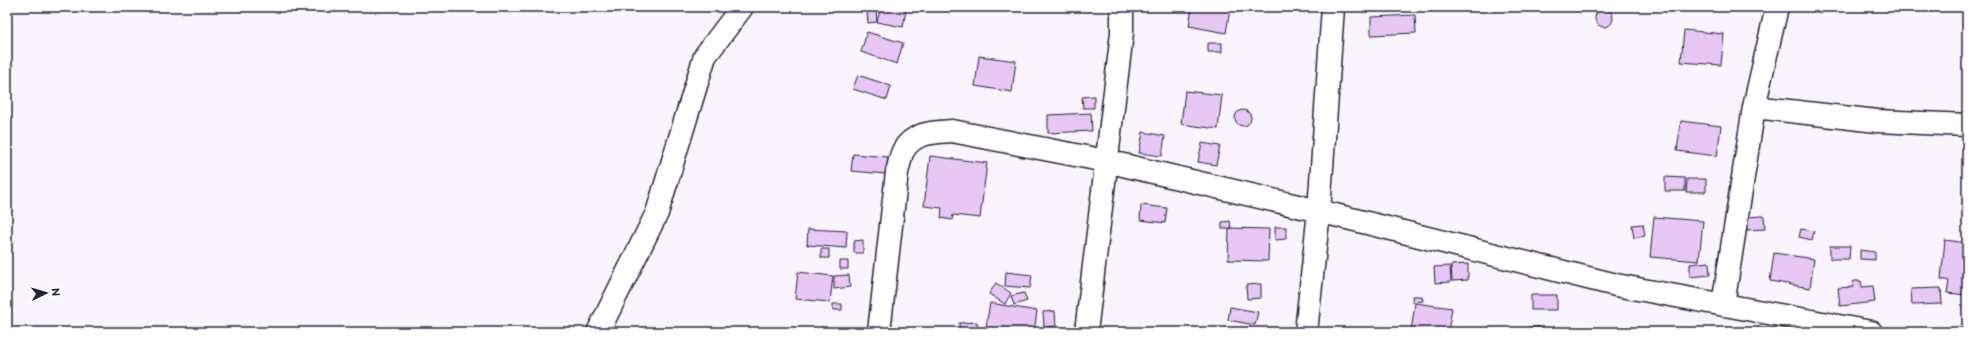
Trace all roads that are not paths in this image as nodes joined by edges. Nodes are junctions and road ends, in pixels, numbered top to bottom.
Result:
1 (742, 7) edge
2 (1122, 7) edge
3 (1333, 7) edge
4 (1777, 7) edge
5 (1754, 107) junction
6 (1967, 125) edge
7 (1106, 162) junction
8 (1319, 211) junction
9 (1723, 305) junction
10 (598, 332) edge
11 (879, 332) edge
12 (1086, 332) edge
13 (1306, 332) edge
14 (1871, 332) edge

1 - 10 street
2 - 7 street
3 - 8 street
4 - 5 street
5 - 6 street
5 - 9 street
7 - 8 street
7 - 11 street
7 - 12 street
8 - 9 street
8 - 13 street
9 - 14 street

